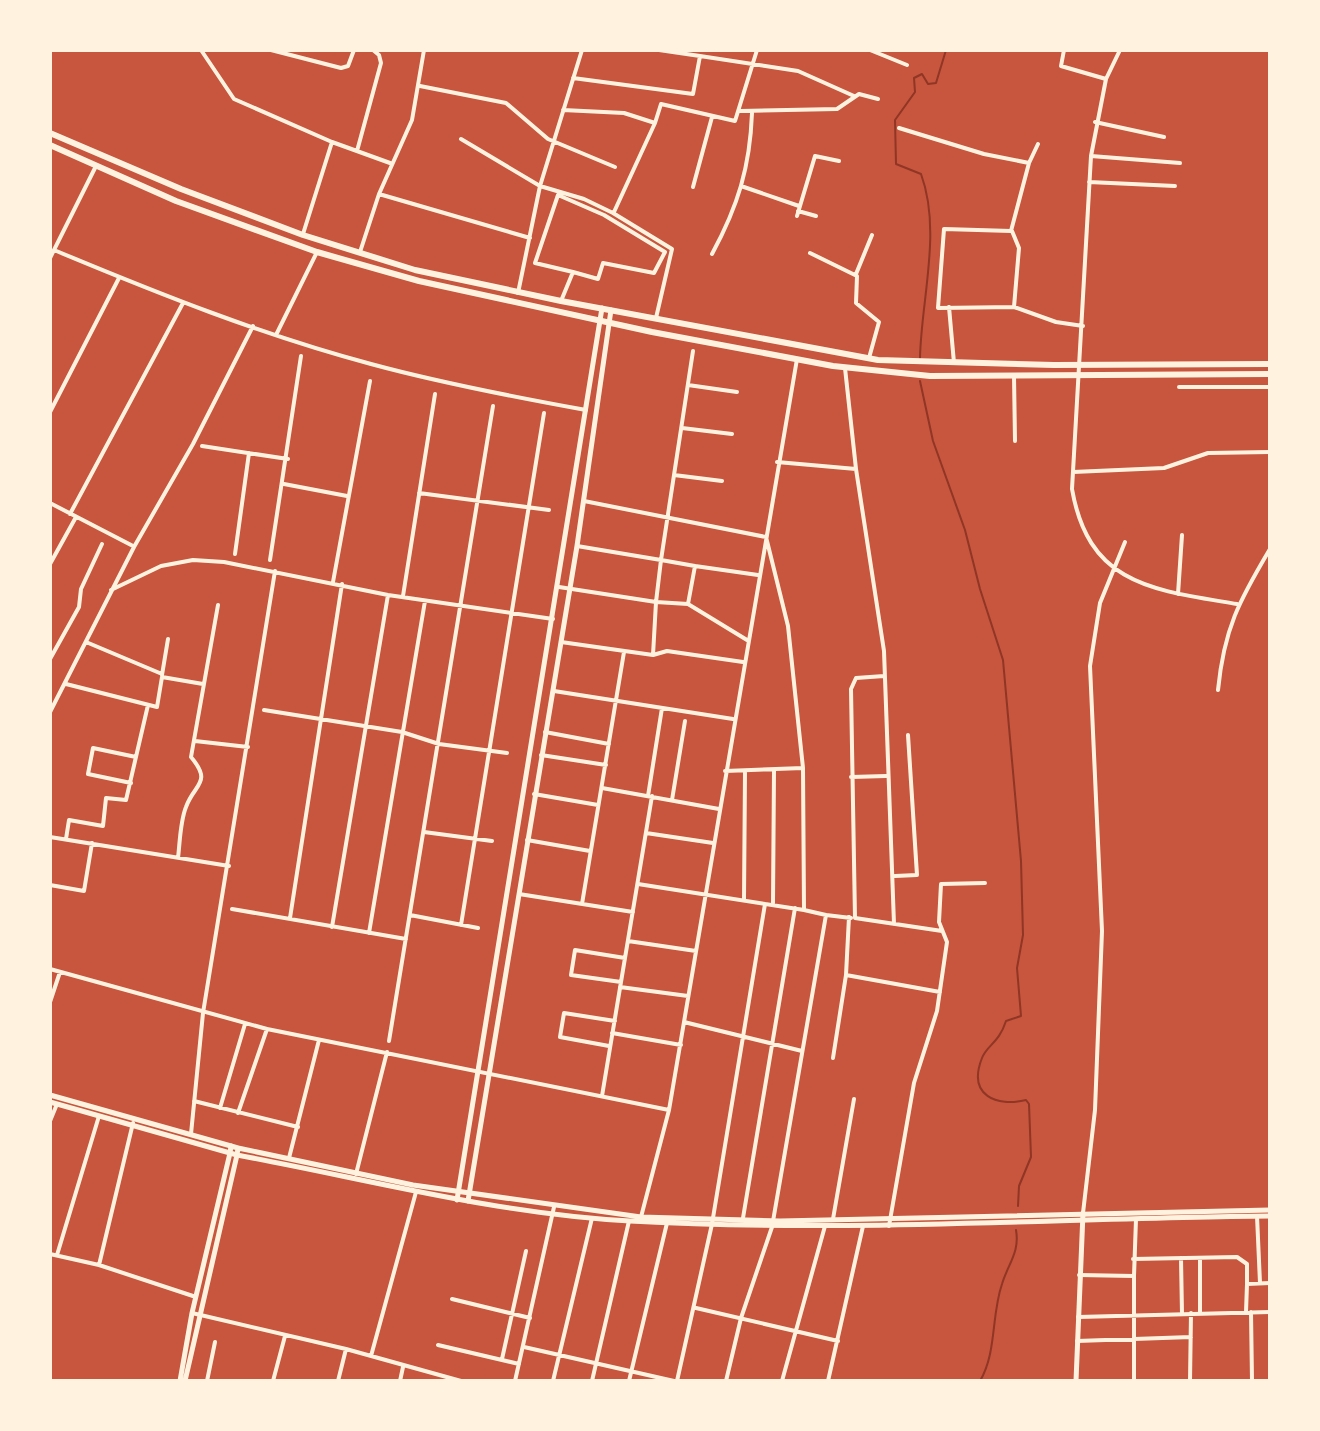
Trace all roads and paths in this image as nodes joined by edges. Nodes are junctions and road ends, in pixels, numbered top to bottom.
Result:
1 (201, 50) edge
2 (271, 50) edge
3 (354, 50) edge
4 (373, 50) edge
5 (424, 50) edge
6 (582, 50) edge
7 (659, 50) edge
8 (721, 50) edge
9 (757, 50) edge
10 (870, 50) edge
11 (890, 50) edge
12 (1064, 50) edge
13 (1120, 50) edge
14 (700, 56) junction
15 (887, 57) junction
16 (719, 58) junction
17 (755, 63) junction
18 (907, 65) dead end
19 (573, 78) junction
20 (1106, 79) junction
21 (420, 86) junction
22 (854, 96) junction
23 (878, 99) dead end
24 (563, 110) junction
25 (740, 111) junction
26 (752, 113) junction
27 (712, 117) junction
28 (1095, 122) junction
29 (655, 123) junction
30 (899, 128) dead end
31 (50, 133) edge
32 (1164, 137) dead end
33 (461, 139) dead end
34 (554, 141) junction
35 (332, 142) junction
36 (1038, 144) dead end
37 (50, 145) edge
38 (357, 151) junction
39 (1091, 156) junction
40 (839, 161) dead end
41 (390, 163) junction
42 (1029, 163) junction
43 (1180, 163) dead end
44 (96, 166) junction
45 (615, 167) dead end
46 (1089, 182) junction
47 (540, 186) junction
48 (741, 186) junction
49 (1175, 186) dead end
50 (693, 187) dead end
51 (181, 189) junction
52 (379, 194) junction
53 (176, 201) junction
54 (798, 211) junction
55 (613, 213) junction
56 (816, 216) dead end
57 (1011, 231) junction
58 (303, 235) junction
59 (872, 235) dead end
60 (530, 238) junction
61 (54, 250) junction
62 (317, 252) junction
63 (359, 253) junction
64 (810, 253) dead end
65 (712, 254) dead end
66 (50, 258) edge
67 (573, 272) junction
68 (856, 274) junction
69 (119, 278) junction
70 (518, 293) junction
71 (561, 301) junction
72 (183, 303) junction
73 (949, 307) junction
74 (1014, 307) junction
75 (602, 308) junction
76 (611, 310) junction
77 (656, 318) junction
78 (600, 319) junction
79 (609, 321) junction
80 (253, 326) junction
81 (1083, 326) junction
82 (276, 335) junction
83 (693, 351) dead end
84 (301, 356) dead end
85 (869, 358) junction
86 (797, 359) junction
87 (954, 363) junction
88 (1270, 364) edge
89 (1081, 365) junction
90 (845, 368) junction
91 (1270, 374) edge
92 (1081, 375) junction
93 (1014, 376) junction
94 (370, 381) dead end
95 (688, 385) junction
96 (1179, 387) dead end
97 (1270, 387) edge
98 (737, 392) dead end
99 (435, 394) dead end
100 (493, 406) dead end
101 (586, 410) junction
102 (50, 412) edge
103 (544, 413) dead end
104 (682, 428) junction
105 (732, 434) dead end
106 (1015, 441) dead end
107 (202, 446) dead end
108 (1270, 452) edge
109 (249, 453) junction
110 (288, 459) junction
111 (777, 462) junction
112 (856, 469) junction
113 (1073, 472) junction
114 (674, 475) junction
115 (722, 481) dead end
116 (284, 484) junction
117 (419, 493) junction
118 (347, 496) junction
119 (584, 501) junction
120 (50, 503) edge
121 (479, 503) junction
122 (529, 507) junction
123 (549, 510) dead end
124 (70, 514) junction
125 (665, 515) junction
126 (76, 517) junction
127 (1182, 535) dead end
128 (766, 537) junction
129 (1125, 542) dead end
130 (102, 544) dead end
131 (577, 546) junction
132 (134, 547) junction
133 (1270, 549) edge
134 (235, 554) dead end
135 (270, 560) dead end
136 (661, 560) junction
137 (50, 564) edge
138 (695, 566) junction
139 (1112, 568) junction
140 (275, 571) junction
141 (758, 575) junction
142 (333, 582) junction
143 (342, 584) junction
144 (559, 587) junction
145 (570, 588) junction
146 (111, 590) junction
147 (1178, 594) junction
148 (388, 595) junction
149 (403, 596) junction
150 (425, 601) junction
151 (656, 602) junction
152 (688, 604) junction
153 (1237, 604) junction
154 (218, 605) dead end
155 (460, 606) junction
156 (510, 612) junction
157 (553, 619) junction
158 (168, 639) dead end
159 (747, 640) junction
160 (86, 642) junction
161 (561, 642) junction
162 (624, 652) junction
163 (653, 655) junction
164 (50, 659) edge
165 (743, 662) junction
166 (162, 676) junction
167 (884, 676) junction
168 (65, 684) junction
169 (203, 684) junction
170 (1218, 690) dead end
171 (552, 691) junction
172 (617, 699) junction
173 (148, 705) junction
174 (662, 708) junction
175 (264, 710) dead end
176 (50, 712) edge
177 (321, 719) junction
178 (733, 719) junction
179 (685, 721) dead end
180 (366, 725) junction
181 (402, 732) junction
182 (545, 732) junction
183 (908, 735) dead end
184 (195, 741) junction
185 (439, 744) junction
186 (610, 744) junction
187 (248, 747) junction
188 (489, 750) junction
189 (507, 753) dead end
190 (541, 755) junction
191 (136, 757) junction
192 (606, 765) junction
193 (803, 768) junction
194 (774, 770) junction
195 (725, 771) junction
196 (745, 772) junction
197 (886, 776) junction
198 (851, 777) junction
199 (131, 783) junction
200 (602, 788) junction
201 (534, 794) junction
202 (650, 796) junction
203 (672, 800) junction
204 (598, 805) junction
205 (719, 809) junction
206 (424, 832) junction
207 (646, 833) junction
208 (50, 837) edge
209 (66, 839) junction
210 (475, 839) junction
211 (527, 840) junction
212 (492, 841) dead end
213 (92, 843) junction
214 (713, 843) junction
215 (590, 851) junction
216 (178, 858) junction
217 (229, 866) junction
218 (895, 876) junction
219 (985, 883) dead end
220 (638, 884) junction
221 (50, 885) edge
222 (519, 894) junction
223 (705, 894) junction
224 (744, 899) junction
225 (765, 903) junction
226 (582, 904) junction
227 (773, 904) junction
228 (795, 908) junction
229 (232, 909) dead end
230 (804, 910) junction
231 (633, 912) junction
232 (410, 915) junction
233 (826, 915) junction
234 (290, 918) junction
235 (852, 918) junction
236 (894, 924) junction
237 (461, 925) junction
238 (332, 927) junction
239 (478, 928) dead end
240 (942, 931) junction
241 (369, 933) junction
242 (406, 939) junction
243 (628, 941) junction
244 (696, 951) junction
245 (625, 958) junction
246 (50, 969) edge
247 (60, 972) junction
248 (846, 975) junction
249 (620, 984) junction
250 (940, 992) junction
251 (688, 996) junction
252 (50, 1002) edge
253 (203, 1013) junction
254 (615, 1021) junction
255 (684, 1022) junction
256 (245, 1024) junction
257 (267, 1029) junction
258 (612, 1033) junction
259 (744, 1037) junction
260 (319, 1040) junction
261 (389, 1041) dead end
262 (773, 1044) junction
263 (681, 1045) junction
264 (610, 1046) junction
265 (387, 1052) junction
266 (804, 1052) junction
267 (833, 1058) dead end
268 (480, 1073) junction
269 (490, 1074) junction
270 (50, 1095) edge
271 (602, 1096) junction
272 (854, 1099) dead end
273 (194, 1101) junction
274 (53, 1103) edge
275 (220, 1108) junction
276 (669, 1110) junction
277 (238, 1113) junction
278 (99, 1116) junction
279 (50, 1121) edge
280 (133, 1123) junction
281 (298, 1127) junction
282 (191, 1136) junction
283 (234, 1151) junction
284 (288, 1162) junction
285 (356, 1178) junction
286 (416, 1192) junction
287 (458, 1192) junction
288 (468, 1198) junction
289 (457, 1200) junction
290 (553, 1210) junction
291 (1270, 1213) edge
292 (1083, 1216) junction
293 (1257, 1216) junction
294 (641, 1217) junction
295 (592, 1218) junction
296 (743, 1218) junction
297 (1136, 1219) junction
298 (629, 1221) junction
299 (712, 1221) junction
300 (667, 1223) junction
301 (833, 1223) junction
302 (889, 1223) junction
303 (772, 1224) junction
304 (825, 1226) junction
305 (863, 1226) junction
306 (526, 1251) dead end
307 (50, 1254) edge
308 (57, 1256) junction
309 (1181, 1258) junction
310 (1200, 1258) junction
311 (1133, 1259) junction
312 (99, 1265) junction
313 (1079, 1275) junction
314 (1134, 1276) junction
315 (1260, 1283) junction
316 (1270, 1283) edge
317 (1247, 1284) junction
318 (196, 1297) junction
319 (452, 1299) dead end
320 (695, 1307) junction
321 (512, 1312) junction
322 (1248, 1312) junction
323 (1270, 1312) edge
324 (1191, 1313) junction
325 (1200, 1313) junction
326 (195, 1314) junction
327 (1182, 1314) junction
328 (1136, 1315) junction
329 (1078, 1317) junction
330 (530, 1318) junction
331 (741, 1318) junction
332 (795, 1331) junction
333 (285, 1336) junction
334 (1191, 1337) junction
335 (1135, 1339) junction
336 (838, 1341) junction
337 (1076, 1341) junction
338 (215, 1342) dead end
339 (438, 1345) dead end
340 (523, 1347) junction
341 (346, 1349) junction
342 (371, 1356) junction
343 (559, 1356) junction
344 (502, 1359) junction
345 (519, 1364) junction
346 (596, 1365) junction
347 (403, 1367) junction
348 (632, 1371) junction
349 (182, 1381) edge
350 (207, 1381) edge
351 (273, 1381) edge
352 (338, 1381) edge
353 (400, 1381) edge
354 (457, 1381) edge
355 (515, 1381) edge
356 (553, 1381) edge
357 (592, 1381) edge
358 (629, 1381) edge
359 (675, 1381) edge
360 (726, 1381) edge
361 (782, 1381) edge
362 (828, 1381) edge
363 (1076, 1381) edge
364 (1134, 1381) edge
365 (1190, 1381) edge
366 (1252, 1381) edge

1 - 35 street
2 - 3 street
4 - 38 street
5 - 21 street
6 - 19 street
7 - 14 street
8 - 16 street
9 - 17 street
10 - 15 street
11 - 15 street
12 - 20 street
13 - 20 street
14 - 16 street
14 - 19 street
15 - 18 street
16 - 17 street
17 - 22 street
17 - 25 street
19 - 24 street
20 - 28 street
21 - 34 street
21 - 41 street
22 - 23 street
22 - 26 street
24 - 29 street
24 - 34 street
25 - 26 street
25 - 27 street
26 - 48 street
27 - 29 street
27 - 50 street
28 - 32 street
28 - 39 street
29 - 55 street
30 - 42 street
31 - 51 main road
33 - 47 street
34 - 45 street
34 - 47 street
35 - 38 street
35 - 58 street
36 - 42 street
37 - 44 main road
38 - 41 street
39 - 43 street
39 - 46 street
40 - 54 street
41 - 52 street
42 - 57 street
44 - 53 main road
44 - 61 street
46 - 49 street
46 - 81 street
47 - 55 street
47 - 60 street
48 - 54 street
48 - 65 street
51 - 53 main road
51 - 58 main road
52 - 60 street
52 - 63 street
53 - 62 main road
54 - 56 street
55 - 77 street
57 - 73 street
57 - 74 street
58 - 63 main road
59 - 68 street
60 - 70 street
61 - 66 street
61 - 69 street
62 - 78 main road
62 - 82 street
63 - 70 main road
64 - 68 street
67 - 67 street
67 - 71 street
68 - 85 street
69 - 72 street
69 - 102 street
70 - 71 main road
71 - 75 main road
72 - 80 street
72 - 124 street
73 - 74 street
73 - 87 street
74 - 81 street
75 - 76 main road
75 - 78 street
76 - 77 main road
76 - 79 street
77 - 85 main road
78 - 79 main road
78 - 101 street
79 - 86 main road
79 - 119 street
80 - 82 street
80 - 132 street
81 - 89 street
82 - 101 street
83 - 95 street
84 - 110 street
85 - 87 main road
86 - 90 main road
86 - 111 street
87 - 89 main road
88 - 89 main road
89 - 92 street
90 - 93 main road
90 - 112 street
91 - 92 main road
92 - 93 main road
92 - 113 street
93 - 106 street
94 - 118 street
95 - 98 street
95 - 104 street
96 - 97 street
99 - 117 street
100 - 121 street
101 - 144 street
103 - 122 street
104 - 105 street
104 - 114 street
107 - 109 street
108 - 113 street
109 - 110 street
109 - 134 street
110 - 116 street
111 - 112 street
111 - 128 street
112 - 167 street
113 - 139 street
114 - 115 street
114 - 125 street
116 - 118 street
116 - 135 street
117 - 121 street
117 - 149 street
118 - 142 street
119 - 125 street
119 - 131 street
120 - 124 street
121 - 122 street
121 - 155 street
122 - 123 street
122 - 156 street
124 - 126 street
125 - 128 street
125 - 136 street
126 - 132 street
126 - 137 street
127 - 147 street
128 - 141 street
128 - 193 street
129 - 139 street
130 - 164 street
131 - 136 street
131 - 145 street
132 - 146 street
133 - 153 street
136 - 138 street
136 - 151 street
138 - 141 street
138 - 152 street
139 - 147 street
139 - 292 street
140 - 142 street
140 - 146 street
140 - 187 street
141 - 159 street
142 - 143 street
143 - 148 street
143 - 177 street
144 - 145 street
144 - 157 street
145 - 151 street
145 - 161 street
146 - 160 street
147 - 153 street
148 - 149 street
148 - 180 street
149 - 150 street
150 - 155 street
150 - 181 street
151 - 152 street
151 - 163 street
152 - 159 street
153 - 170 street
154 - 169 street
155 - 156 street
155 - 185 street
156 - 157 street
156 - 188 street
157 - 268 street
158 - 166 street
159 - 165 street
160 - 166 street
160 - 168 street
161 - 162 street
161 - 171 street
162 - 163 street
162 - 172 street
163 - 165 street
165 - 178 street
166 - 169 street
166 - 173 street
167 - 197 street
167 - 198 street
168 - 173 street
168 - 176 street
169 - 184 street
171 - 172 street
171 - 182 street
172 - 174 street
172 - 186 street
173 - 191 street
174 - 178 street
174 - 202 street
175 - 177 street
177 - 180 street
177 - 234 street
178 - 195 street
179 - 203 street
180 - 181 street
180 - 238 street
181 - 185 street
181 - 241 street
182 - 186 street
182 - 190 street
183 - 218 street
184 - 187 street
184 - 216 street
185 - 188 street
185 - 206 street
186 - 192 street
187 - 217 street
188 - 189 street
188 - 210 street
190 - 192 street
190 - 201 street
191 - 199 street
191 - 199 street
192 - 200 street
193 - 194 street
193 - 230 street
194 - 196 street
194 - 227 street
195 - 196 street
195 - 205 street
196 - 224 street
197 - 198 street
197 - 218 street
198 - 235 street
199 - 209 street
200 - 202 street
200 - 204 street
201 - 204 street
201 - 211 street
202 - 203 street
202 - 207 street
203 - 205 street
204 - 215 street
205 - 214 street
206 - 210 street
206 - 232 street
207 - 214 street
207 - 220 street
208 - 209 street
209 - 213 street
210 - 212 street
210 - 237 street
211 - 215 street
211 - 222 street
213 - 216 street
213 - 221 street
214 - 223 street
215 - 226 street
216 - 217 street
217 - 253 street
218 - 236 street
219 - 240 street
220 - 223 street
220 - 231 street
222 - 226 street
222 - 269 street
223 - 224 street
223 - 244 street
224 - 225 street
225 - 227 street
225 - 259 street
226 - 231 street
227 - 228 street
228 - 230 street
228 - 262 street
229 - 234 street
230 - 233 street
231 - 243 street
232 - 237 street
232 - 242 street
233 - 235 street
233 - 266 street
234 - 238 street
235 - 236 street
235 - 248 street
236 - 240 street
237 - 239 street
238 - 241 street
240 - 250 street
241 - 242 street
242 - 261 street
243 - 244 street
243 - 245 street
244 - 251 street
245 - 249 street
245 - 249 street
246 - 247 street
247 - 252 street
247 - 253 street
248 - 250 street
248 - 267 street
249 - 251 street
249 - 254 street
250 - 302 street
251 - 255 street
253 - 256 street
253 - 273 street
254 - 258 street
254 - 264 street
255 - 259 street
255 - 263 street
256 - 257 street
256 - 275 street
257 - 260 street
257 - 277 street
258 - 263 street
258 - 264 street
259 - 262 street
259 - 299 street
260 - 265 street
260 - 281 street
262 - 266 street
262 - 296 street
263 - 276 street
264 - 271 street
265 - 268 street
265 - 285 street
266 - 303 street
268 - 269 street
268 - 287 street
269 - 271 street
269 - 288 street
270 - 280 street
271 - 276 street
272 - 301 street
273 - 275 street
273 - 282 street
274 - 278 street
274 - 279 street
275 - 277 street
276 - 294 street
277 - 281 street
278 - 280 street
278 - 308 street
280 - 282 street
280 - 283 street
280 - 312 street
281 - 284 street
282 - 283 street
283 - 284 street
283 - 318 street
283 - 326 street
284 - 285 street
285 - 286 street
285 - 287 street
286 - 289 street
286 - 342 street
287 - 288 street
287 - 289 street
288 - 289 street
288 - 290 street
290 - 294 street
290 - 295 street
290 - 330 street
291 - 292 street
291 - 293 street
292 - 297 street
292 - 302 street
292 - 313 street
293 - 297 street
293 - 315 street
294 - 299 street
295 - 298 street
295 - 343 street
296 - 299 street
296 - 303 street
297 - 311 street
298 - 300 street
298 - 346 street
299 - 300 street
299 - 303 street
299 - 320 street
300 - 348 street
301 - 302 street
301 - 303 street
301 - 304 street
301 - 305 street
302 - 305 street
303 - 304 street
303 - 331 street
304 - 332 street
305 - 336 street
306 - 321 street
307 - 308 street
308 - 312 street
309 - 310 street
309 - 311 street
309 - 327 street
310 - 317 street
310 - 325 street
311 - 314 street
312 - 318 street
313 - 314 street
313 - 329 street
314 - 328 street
315 - 316 street
315 - 317 street
317 - 322 street
318 - 326 street
319 - 321 street
320 - 331 street
320 - 359 street
321 - 330 street
321 - 344 street
322 - 323 street
322 - 325 street
322 - 366 street
324 - 325 street
324 - 327 street
324 - 334 street
326 - 333 street
326 - 349 street
327 - 328 street
328 - 329 street
328 - 335 street
329 - 337 street
330 - 340 street
331 - 332 street
331 - 360 street
332 - 336 street
332 - 361 street
333 - 341 street
333 - 351 street
334 - 335 street
334 - 365 street
335 - 337 street
335 - 364 street
336 - 362 street
337 - 363 street
338 - 350 street
339 - 344 street
340 - 343 street
340 - 345 street
341 - 342 street
341 - 352 street
342 - 347 street
343 - 346 street
343 - 356 street
344 - 345 street
345 - 355 street
346 - 348 street
346 - 357 street
347 - 353 street
347 - 354 street
348 - 358 street
348 - 359 street

